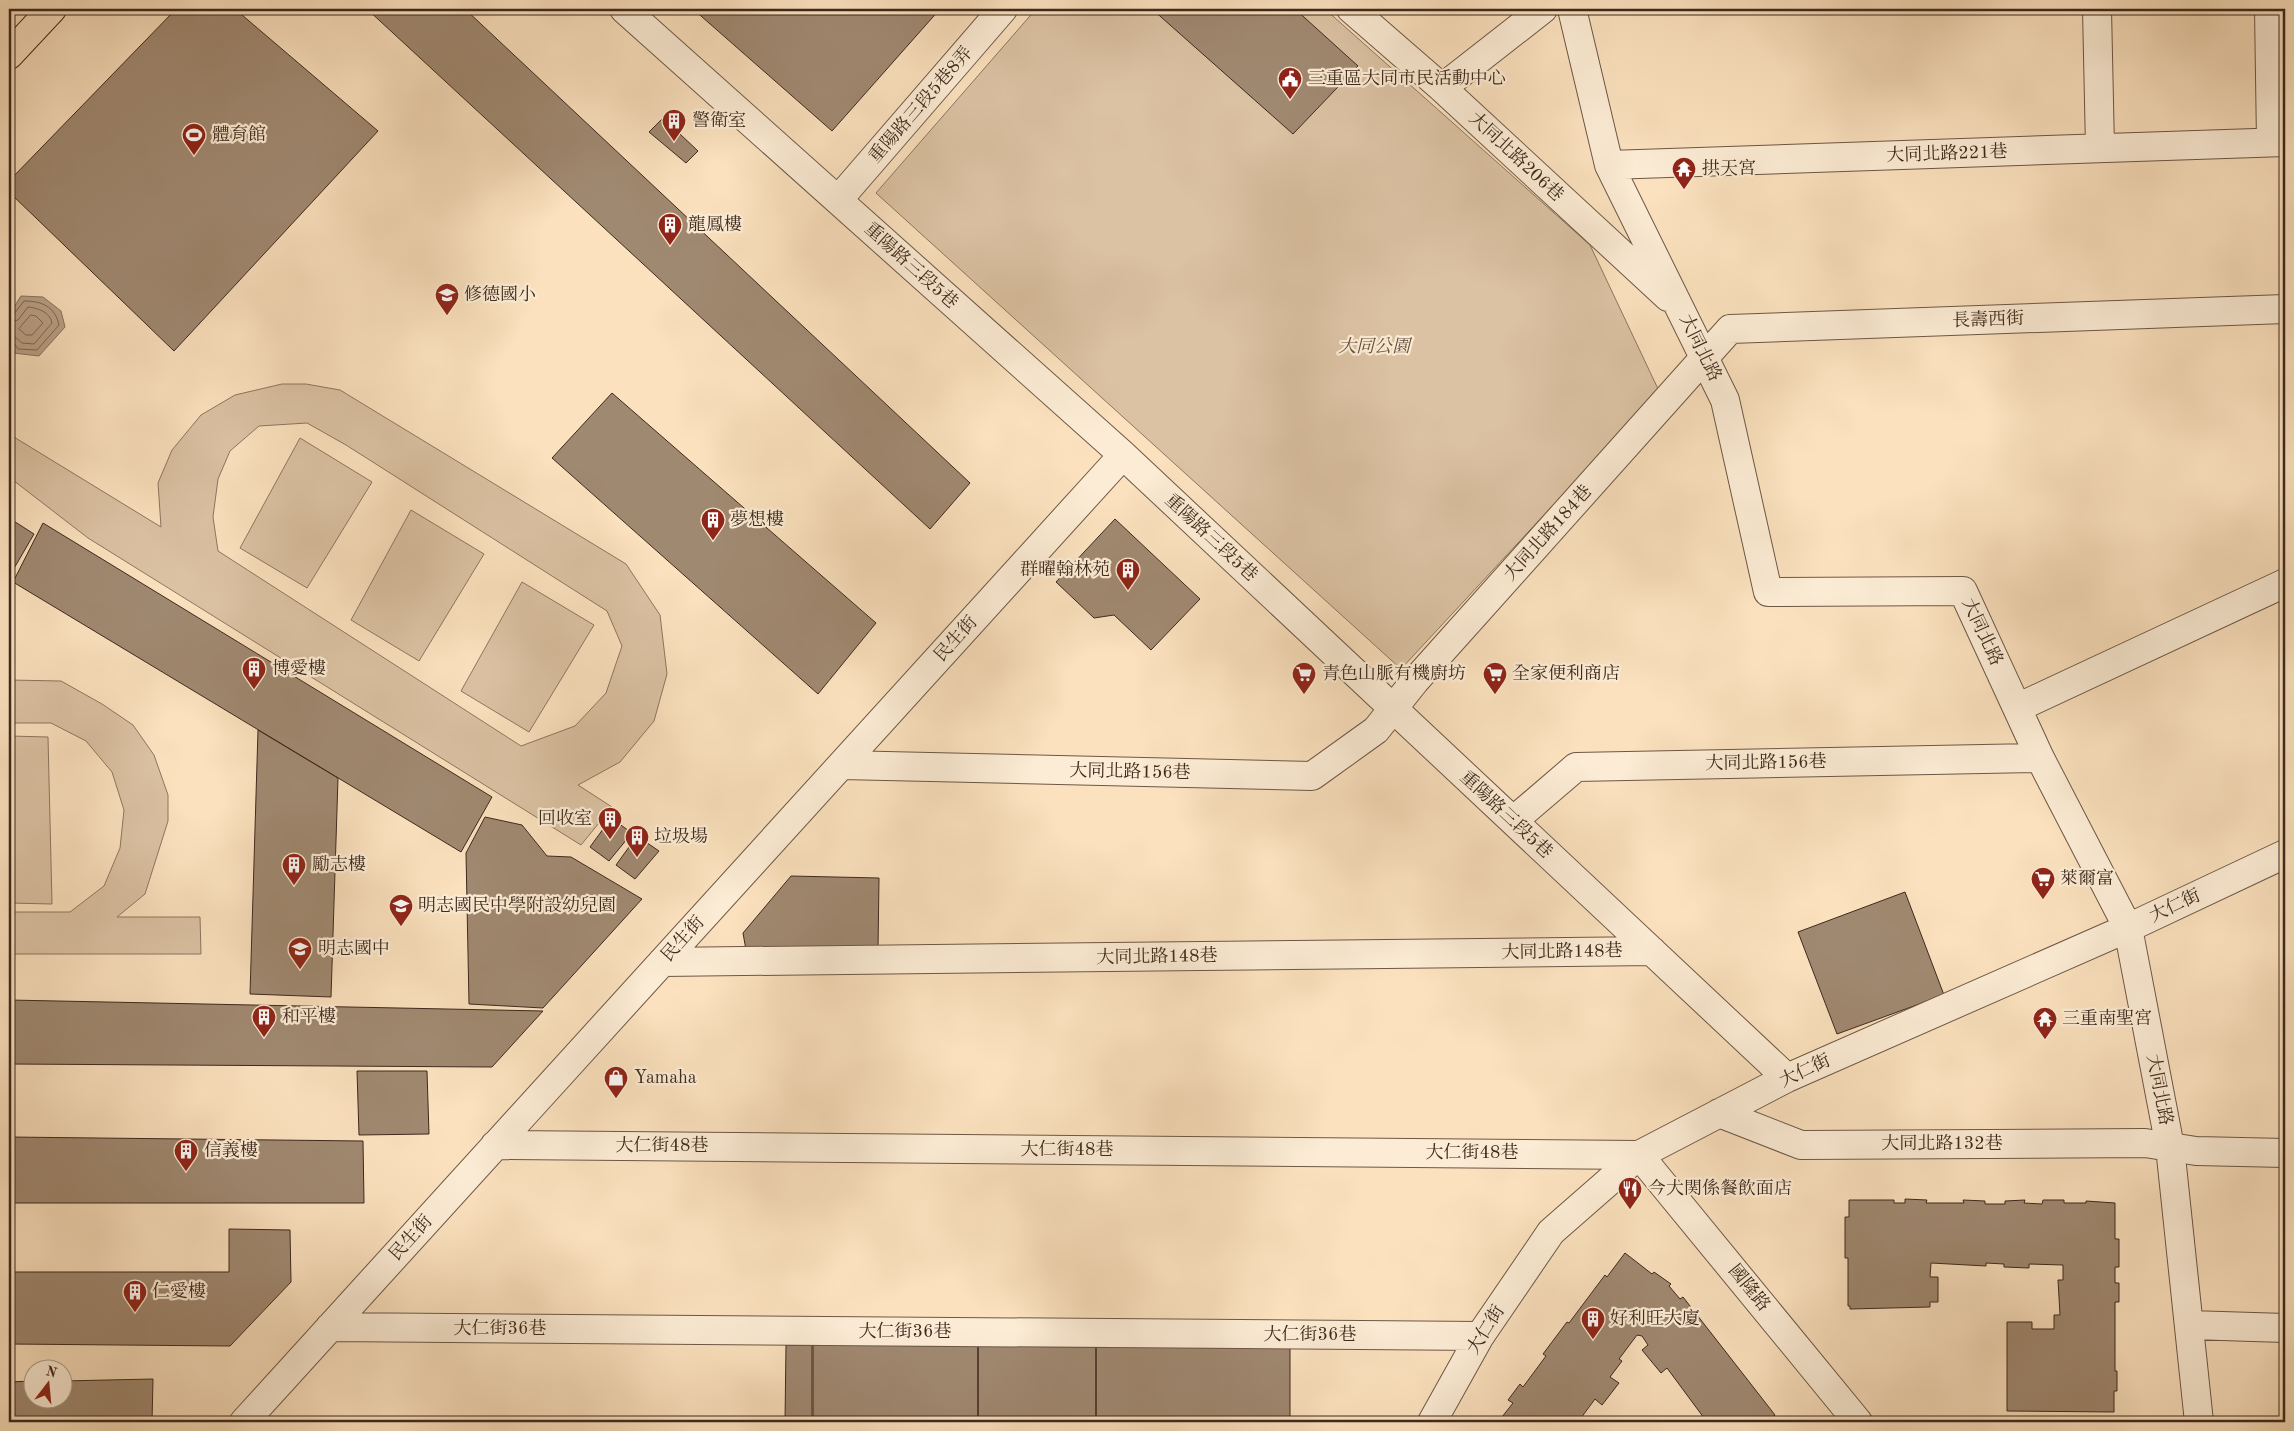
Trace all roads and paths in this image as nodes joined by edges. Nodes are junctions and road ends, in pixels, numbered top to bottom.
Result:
1 (52, 9) edge
2 (624, 9) edge
3 (1003, 9) edge
4 (1351, 9) edge
5 (1543, 9) edge
6 (1572, 9) edge
7 (2097, 9) edge
8 (2269, 9) edge
9 (9, 55) edge
10 (1442, 88) junction
11 (2278, 142) edge
12 (2100, 148) junction
13 (1609, 165) junction
14 (838, 200) junction
15 (1679, 307) junction
16 (2285, 309) edge
17 (1705, 358) junction
18 (1123, 456) junction
19 (2285, 583) edge
20 (2017, 708) junction
21 (1393, 709) junction
22 (2040, 758) junction
23 (842, 764) junction
24 (1513, 821) junction
25 (2285, 854) edge
26 (2128, 928) junction
27 (1652, 951) junction
28 (662, 962) junction
29 (1787, 1078) junction
30 (1719, 1114) junction
31 (495, 1145) junction
32 (2170, 1146) junction
33 (2285, 1153) edge
34 (1639, 1155) junction
35 (2190, 1325) junction
36 (330, 1328) junction
37 (2285, 1328) edge
38 (1480, 1336) junction
39 (244, 1422) edge
40 (1432, 1422) edge
41 (1858, 1422) edge
42 (2199, 1422) edge

1 - 9 main road
2 - 14 street, 重陽路三段5巷
3 - 14 street, 重陽路三段5巷8弄
4 - 10 street, 大同北路206巷
5 - 10 street
6 - 13 street, 大同北路
7 - 12 street
8 - 11 street
10 - 15 street, 大同北路206巷
11 - 12 street, 大同北路221巷
12 - 13 street, 大同北路221巷
13 - 15 street, 大同北路
14 - 18 street, 重陽路三段5巷
15 - 17 street, 大同北路
16 - 17 street, 長壽西街
17 - 20 street, 大同北路
17 - 21 street, 大同北路184巷
18 - 21 street, 重陽路三段5巷
18 - 23 street, 民生街
19 - 20 street
20 - 22 street, 大同北路
21 - 23 street, 大同北路156巷
21 - 24 street, 重陽路三段5巷
22 - 24 street, 大同北路156巷
22 - 26 street, 大同北路
23 - 28 street, 民生街
24 - 27 street, 重陽路三段5巷
25 - 26 street, 大仁街
26 - 29 street, 大仁街
26 - 32 street, 大同北路
27 - 28 street, 大同北路148巷
27 - 29 street, 重陽路三段5巷
28 - 31 street, 民生街
29 - 30 street, 大仁街
30 - 32 street, 大同北路132巷
30 - 34 street, 大仁街
31 - 34 street, 大仁街48巷
31 - 36 street, 民生街
32 - 33 street, 大同北路132巷
32 - 35 street, 大同北路
34 - 38 street, 大仁街
34 - 41 street, 國隆路
35 - 37 street
35 - 42 street, 大同北路
36 - 38 street, 大仁街36巷
36 - 39 street, 民生街
38 - 40 street, 大仁街

